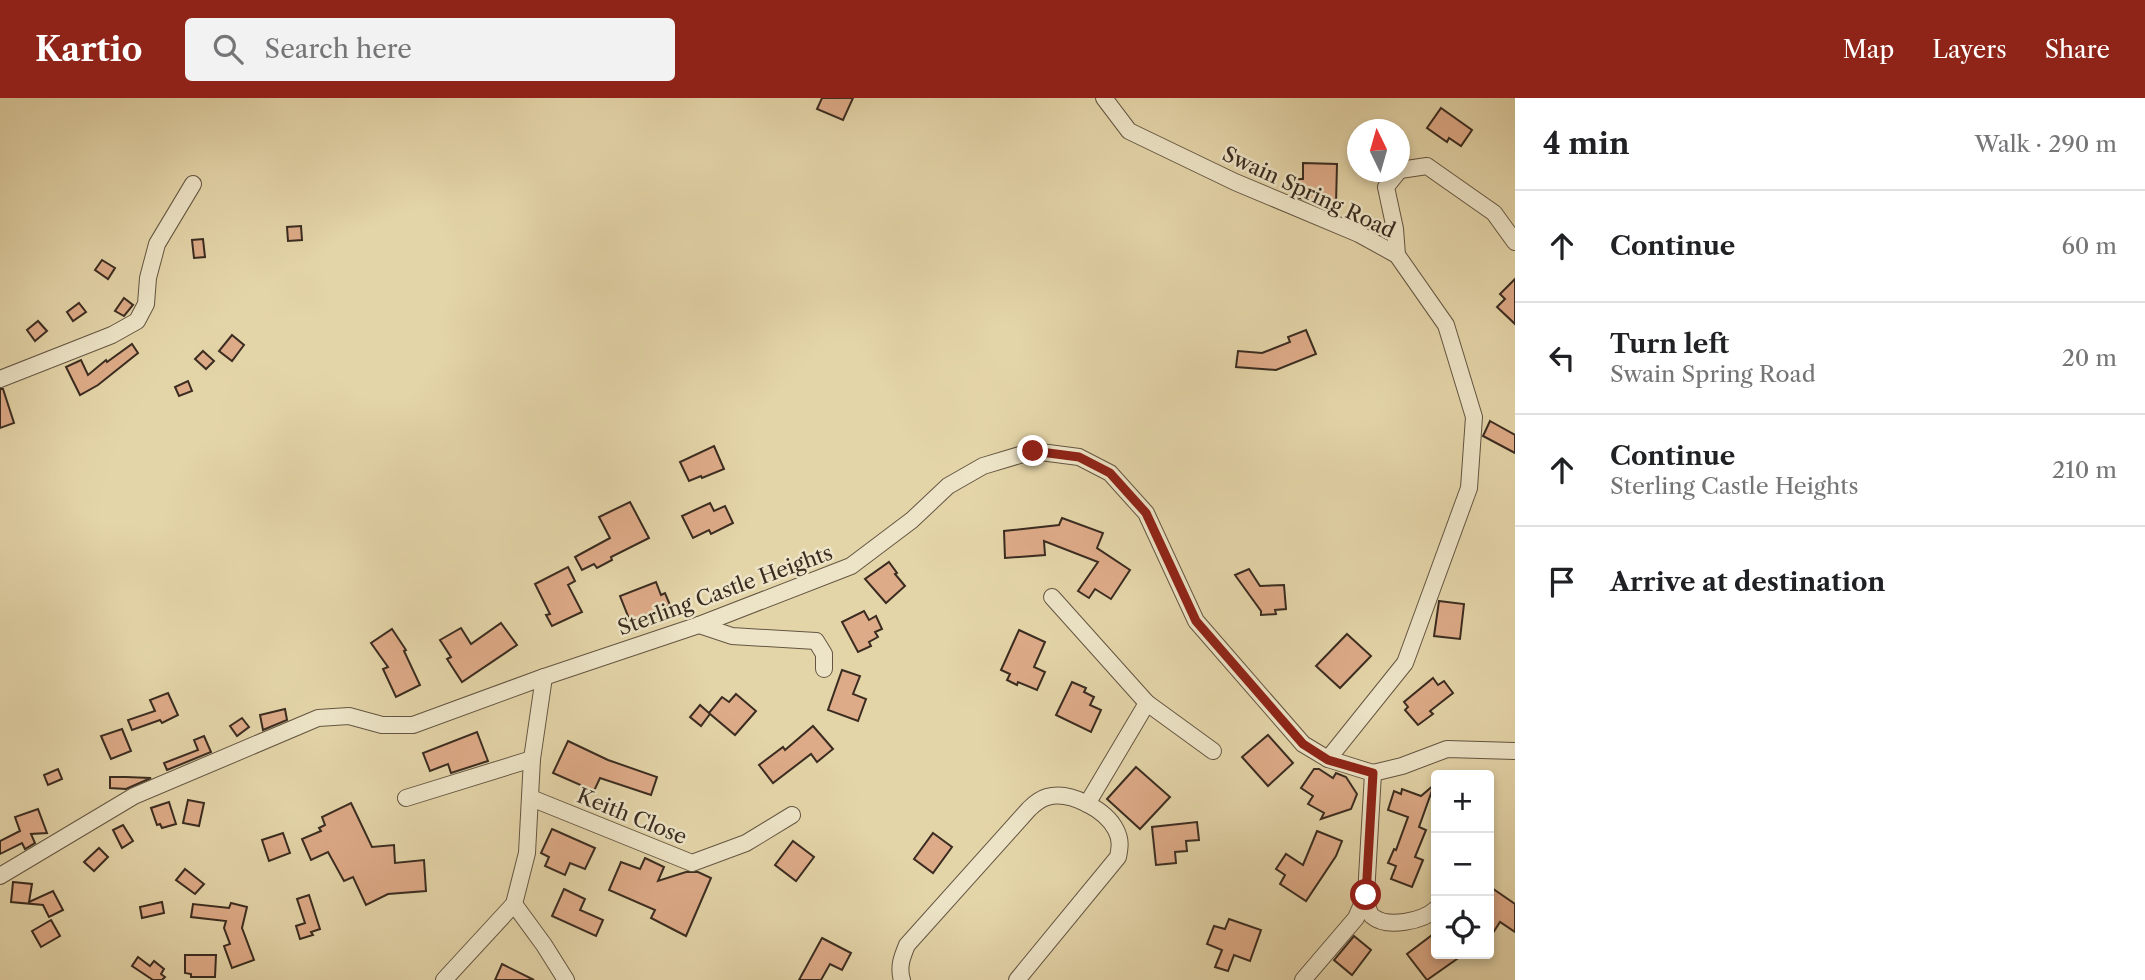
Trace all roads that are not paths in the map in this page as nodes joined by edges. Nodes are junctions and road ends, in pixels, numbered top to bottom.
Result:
1 (1104, 98) edge
2 (1410, 169) edge
3 (1390, 182) edge
4 (193, 184) dead end
5 (1515, 242) edge
6 (1397, 255) junction
7 (0, 379) edge
8 (1052, 597) dead end
9 (699, 625) junction
10 (824, 669) dead end
11 (544, 677) junction
12 (1147, 703) junction
13 (1213, 751) dead end
14 (1515, 751) edge
15 (532, 759) junction
16 (1328, 760) junction
17 (1373, 773) junction
18 (406, 797) dead end
19 (531, 798) junction
20 (1087, 804) junction
21 (792, 815) dead end
22 (0, 876) edge
23 (1366, 895) junction
24 (514, 904) junction
25 (1431, 914) edge
26 (444, 980) edge
27 (566, 980) edge
28 (902, 980) edge
29 (1017, 980) edge
30 (1303, 980) edge

1 - 6 street, Swain Spring Road
2 - 5 street
3 - 6 street
4 - 7 street
6 - 16 street, Swain Spring Road
8 - 12 street
9 - 10 street
9 - 11 street, Sterling Castle Heights
9 - 16 street, Sterling Castle Heights
11 - 15 street
11 - 22 street, Sterling Castle Heights
12 - 13 street
12 - 20 street
14 - 17 street
15 - 18 street
15 - 19 street
16 - 17 street
17 - 23 street
19 - 21 street, Keith Close
19 - 24 street
20 - 28 street
20 - 29 street
23 - 25 street
23 - 30 street
24 - 26 street
24 - 27 street

